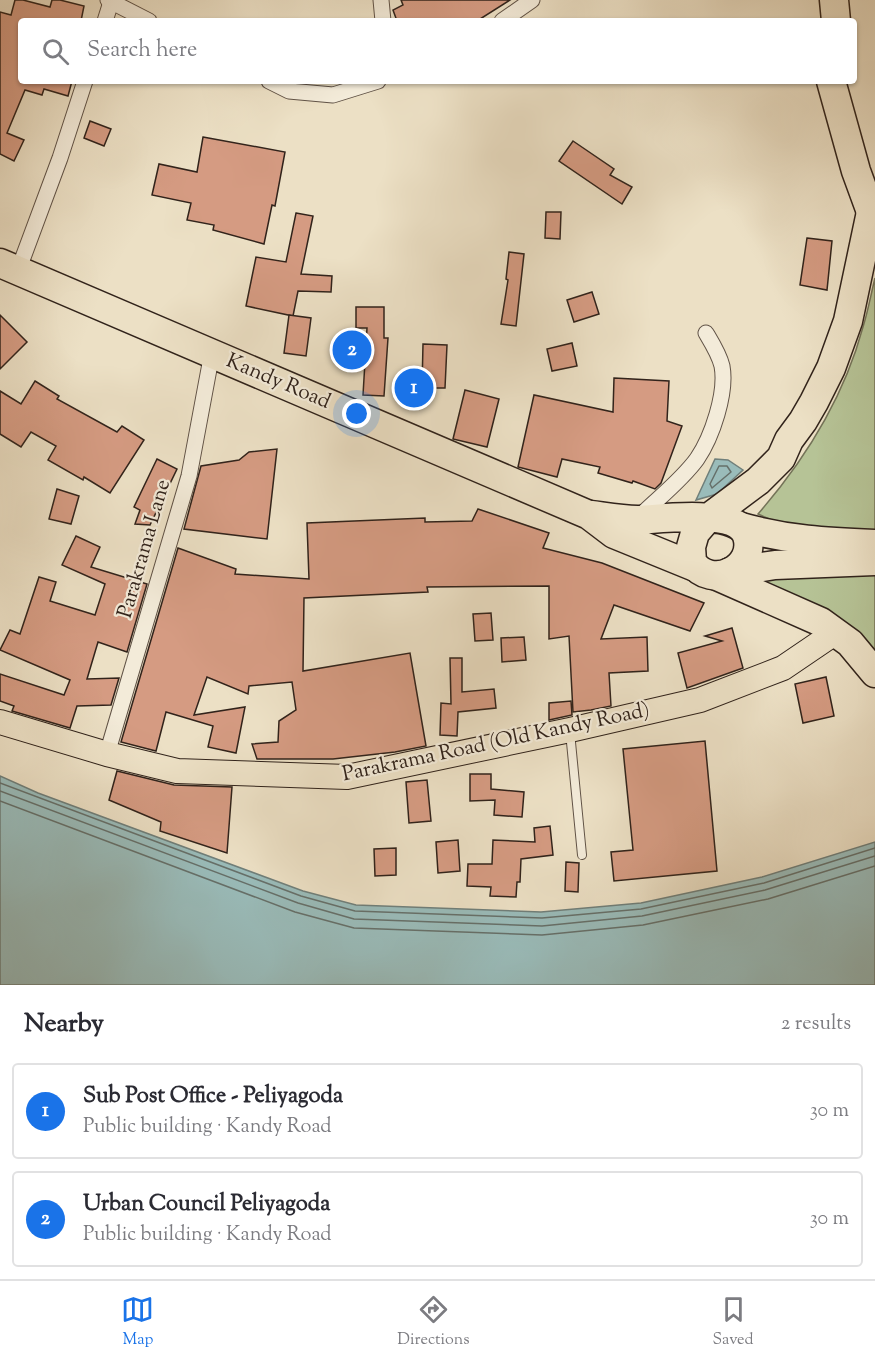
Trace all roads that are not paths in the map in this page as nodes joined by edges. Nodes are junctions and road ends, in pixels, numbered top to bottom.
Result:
1 (381, 0) edge
2 (532, 0) edge
3 (818, 0) edge
4 (834, 0) edge
5 (110, 1) edge
6 (106, 18) edge
7 (143, 18) edge
8 (383, 18) edge
9 (506, 18) edge
10 (819, 18) edge
11 (836, 18) edge
12 (85, 84) edge
13 (274, 84) edge
14 (368, 84) edge
15 (832, 84) edge
16 (849, 84) edge
17 (875, 178) edge
18 (873, 218) edge
19 (9, 267) edge
20 (706, 333) dead end
21 (213, 353) junction
22 (589, 515) junction
23 (707, 519) junction
24 (636, 520) junction
25 (741, 527) junction
26 (875, 543) edge
27 (875, 561) edge
28 (714, 572) junction
29 (836, 632) junction
30 (875, 673) edge
31 (0, 722) edge
32 (570, 730) junction
33 (107, 754) junction
34 (582, 855) dead end

1 - 8 street
2 - 9 street
3 - 10 highway
4 - 11 highway
5 - 6 street
5 - 7 street
12 - 19 street
13 - 14 street
15 - 18 highway
16 - 17 highway
18 - 23 highway
19 - 21 highway, Kandy Road
20 - 24 street
21 - 22 highway, Kandy Road
21 - 33 street, Parakrama Lane
22 - 24 highway, Kandy Road
22 - 28 highway, Kandy Road
23 - 24 highway, Kandy Road
23 - 25 highway
23 - 28 highway
25 - 26 highway
25 - 28 highway
27 - 28 highway
28 - 29 highway, Kandy Road
29 - 30 highway, Kandy Road
29 - 32 main road, Parakrama Road (Old Kandy Road)
31 - 33 main road, Parakrama Road (Old Kandy Road)
32 - 33 main road, Parakrama Road (Old Kandy Road)
32 - 34 lane

